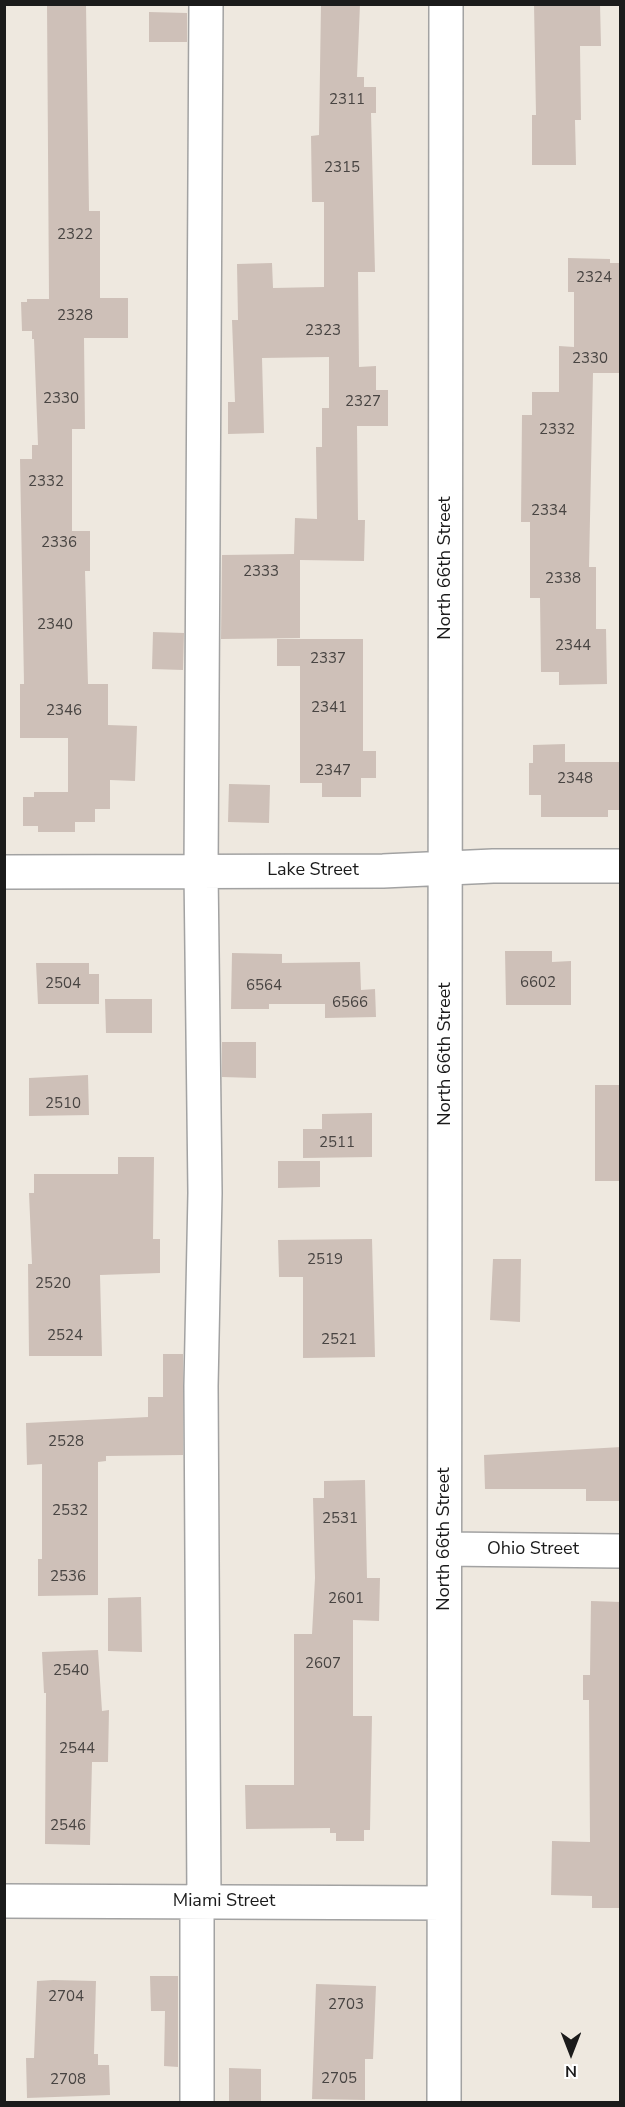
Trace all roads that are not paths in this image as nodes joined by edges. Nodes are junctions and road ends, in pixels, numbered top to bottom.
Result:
1 (206, 4) edge
2 (446, 4) edge
3 (621, 866) edge
4 (446, 868) junction
5 (201, 871) junction
6 (4, 872) edge
7 (445, 1550) junction
8 (621, 1551) edge
9 (4, 1901) edge
10 (200, 1902) junction
11 (444, 1902) junction
12 (197, 2103) edge
13 (444, 2103) edge

1 - 5 street
2 - 4 street, North 66th Street
3 - 4 street, Lake Street
4 - 5 street, Lake Street
4 - 7 street, North 66th Street
5 - 6 street, Lake Street
5 - 10 street
7 - 8 street, Ohio Street
7 - 11 street, North 66th Street
9 - 10 street, Miami Street
10 - 11 street, Miami Street
10 - 12 street
11 - 13 street, North 66th Street

